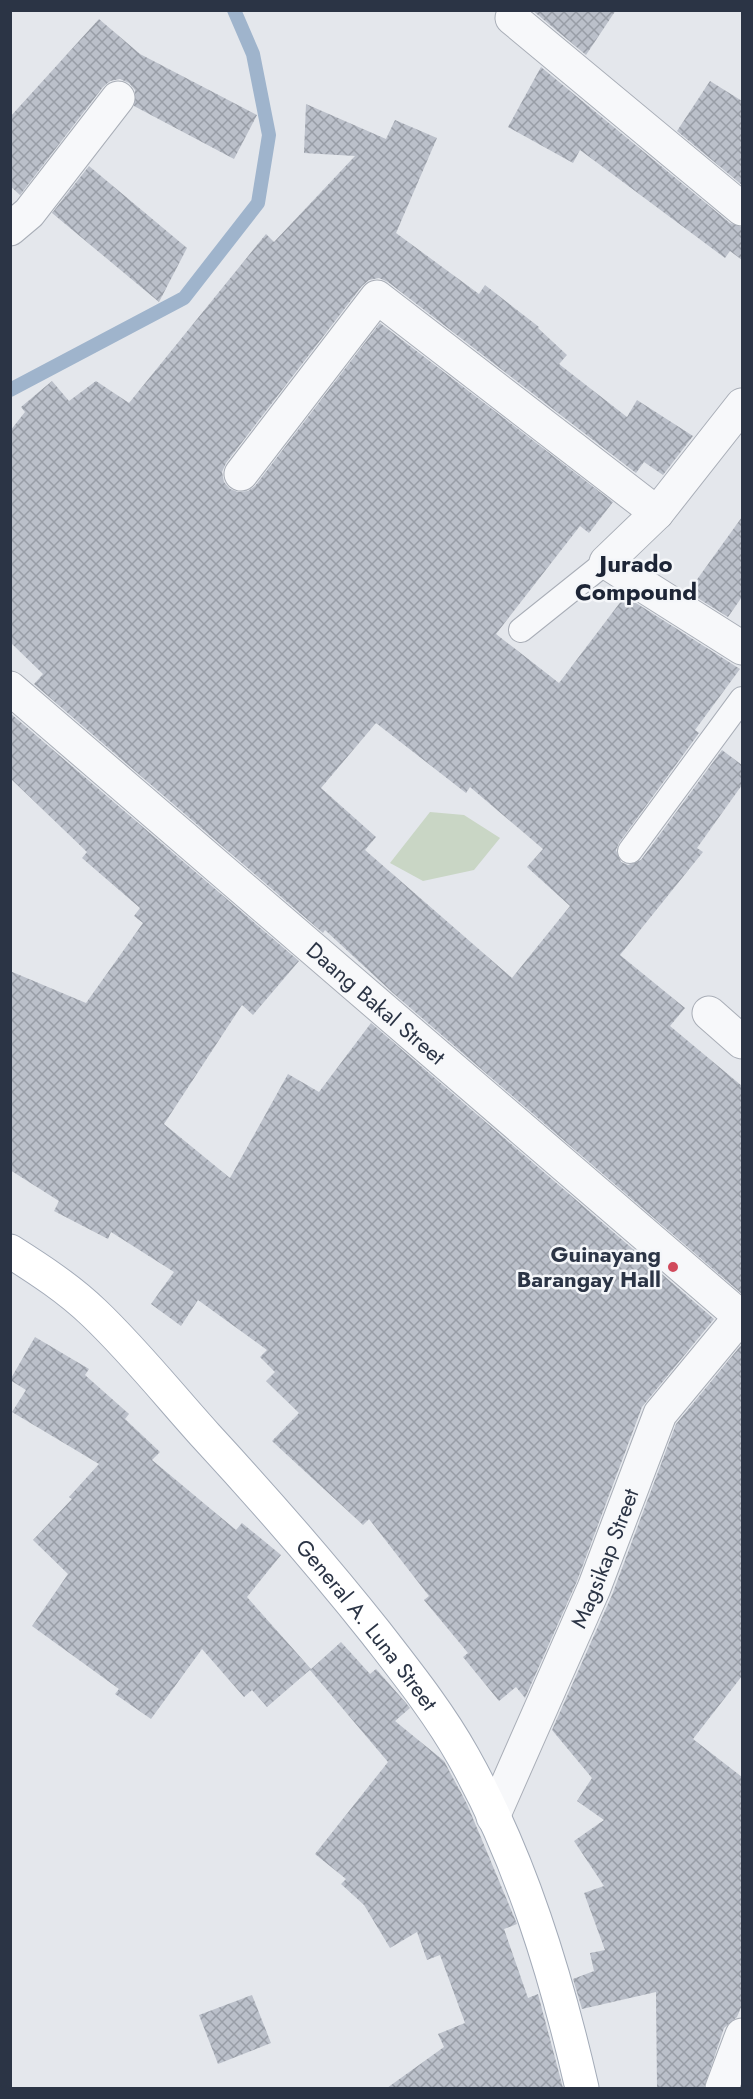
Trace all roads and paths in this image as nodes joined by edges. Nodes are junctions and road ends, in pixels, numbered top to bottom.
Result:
1 (512, 18) dead end
2 (118, 98) dead end
3 (742, 208) edge
4 (10, 229) edge
5 (742, 405) edge
6 (241, 474) dead end
7 (657, 513) junction
8 (606, 562) junction
9 (522, 630) dead end
10 (742, 648) edge
11 (10, 688) edge
12 (742, 699) edge
13 (630, 851) dead end
14 (709, 1013) dead end
15 (742, 1042) edge
16 (10, 1251) edge
17 (742, 1317) edge
18 (493, 1817) junction
19 (742, 2035) edge
20 (582, 2088) edge
21 (722, 2088) edge

1 - 3 street
2 - 4 street
5 - 7 street
6 - 7 street
7 - 8 street
8 - 9 lane
8 - 10 street
11 - 17 street, Daang Bakal Street
12 - 13 lane
14 - 15 street
16 - 18 main road, General A. Luna Street
17 - 18 street, Magsikap Street
18 - 20 main road, General A. Luna Street
19 - 21 street

